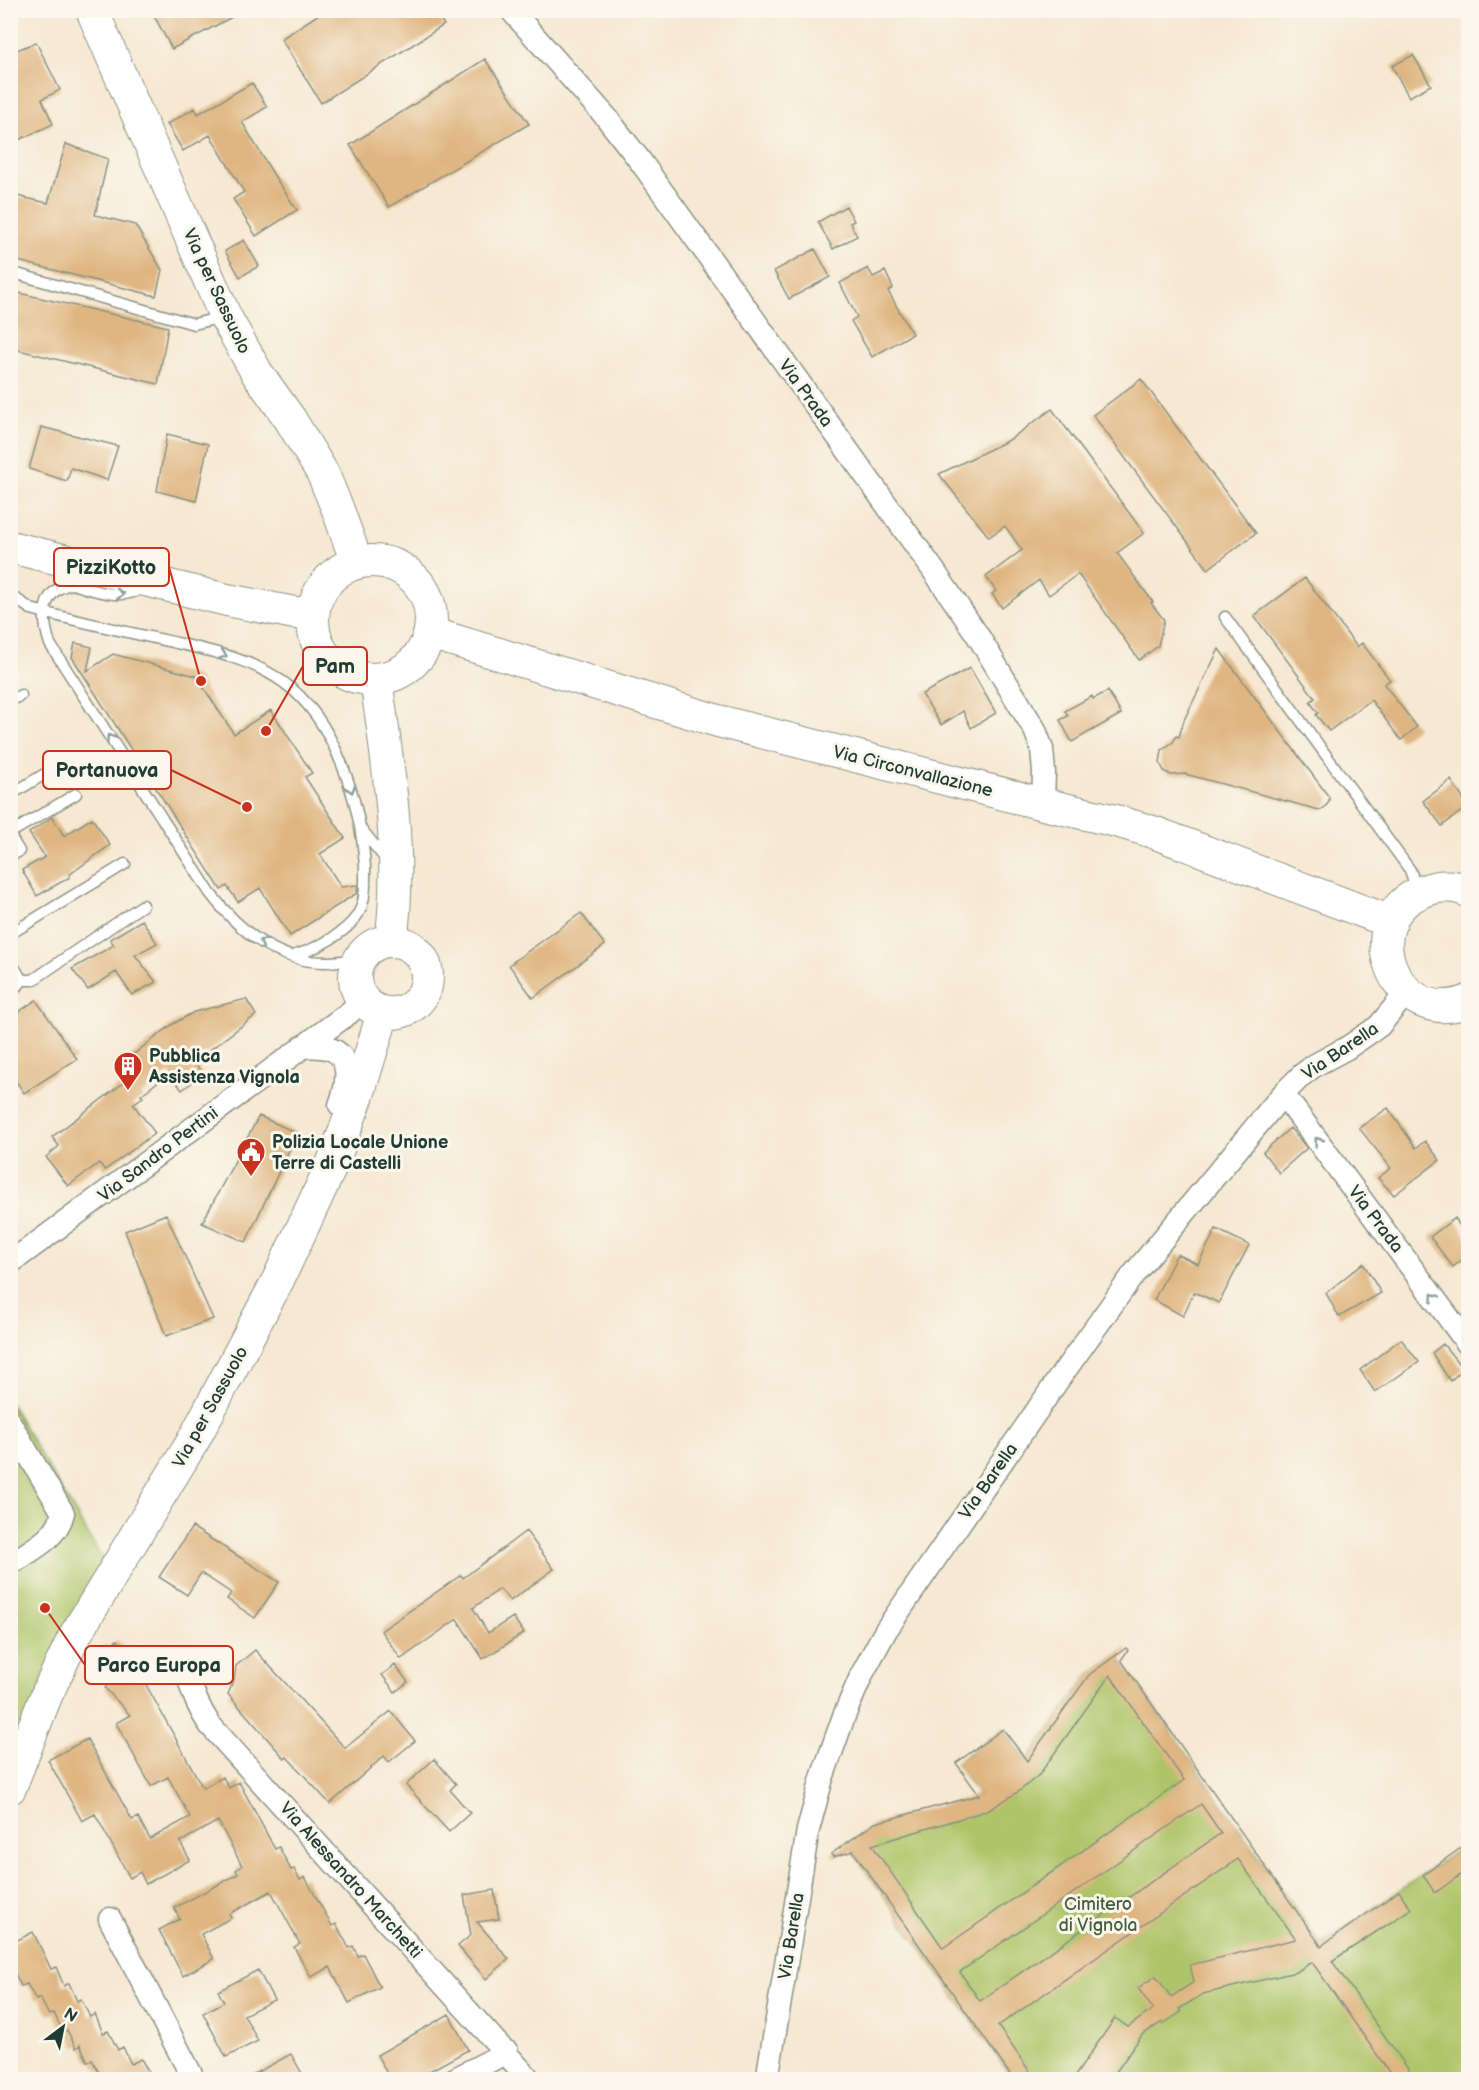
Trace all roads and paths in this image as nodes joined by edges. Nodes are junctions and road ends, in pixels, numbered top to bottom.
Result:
1 (92, 10) edge
2 (511, 10) edge
3 (10, 272) edge
4 (225, 316) junction
5 (10, 547) edge
6 (357, 563) junction
7 (152, 581) junction
8 (10, 595) edge
9 (44, 613) junction
10 (313, 613) junction
11 (1225, 617) dead end
12 (430, 633) junction
13 (376, 680) junction
14 (21, 695) dead end
15 (10, 701) edge
16 (61, 764) dead end
17 (76, 794) dead end
18 (10, 795) edge
19 (1043, 804) junction
20 (361, 830) junction
21 (10, 835) edge
22 (10, 856) edge
23 (125, 864) dead end
24 (395, 869) junction
25 (1468, 891) edge
26 (1418, 893) junction
27 (143, 905) dead end
28 (1391, 922) junction
29 (10, 934) edge
30 (392, 941) junction
31 (292, 956) junction
32 (360, 959) junction
33 (12, 979) edge
34 (1407, 992) junction
35 (1468, 1001) edge
36 (373, 1006) junction
37 (303, 1046) junction
38 (1283, 1094) junction
39 (333, 1162) junction
40 (10, 1263) edge
41 (1468, 1344) edge
42 (10, 1423) edge
43 (10, 1564) edge
44 (187, 1672) dead end
45 (10, 1788) edge
46 (110, 1919) dead end
47 (507, 2052) junction
48 (194, 2079) edge
49 (453, 2079) edge
50 (530, 2079) edge
51 (767, 2079) edge

1 - 4 main road, Via per Sassuolo
2 - 19 street, Via Prada
3 - 4 lane
4 - 6 main road, Via per Sassuolo
5 - 7 main road
6 - 10 main road
6 - 12 main road
9 -> 7 lane
7 - 10 main road
8 - 9 lane
9 -> 20 lane
31 -> 9 lane
10 - 13 main road
11 - 26 lane
12 - 13 main road
12 - 19 main road, Via Circonvallazione
13 - 24 main road
14 - 15 lane
16 - 18 lane
17 - 21 lane
19 - 28 main road, Via Circonvallazione
20 - 24 lane
20 - 31 lane
21 - 22 lane
23 - 29 lane
24 - 30 main road
25 - 26 main road
26 - 28 main road
27 - 33 lane
28 - 34 main road
30 - 32 main road
30 - 36 main road
31 - 32 lane
32 - 36 main road
34 - 35 main road
34 - 38 street, Via Barella
36 - 37 street, Via Sandro Pertini
36 - 39 main road, Via per Sassuolo
37 - 39 street
37 - 40 street, Via Sandro Pertini
41 -> 38 street, Via Prada
38 - 51 street, Via Barella
39 - 45 main road, Via per Sassuolo
42 - 43 street
44 - 47 street, Via Alessandro Marchetti
46 - 48 street
47 - 49 street
47 - 50 street, Via Alessandro Marchetti

